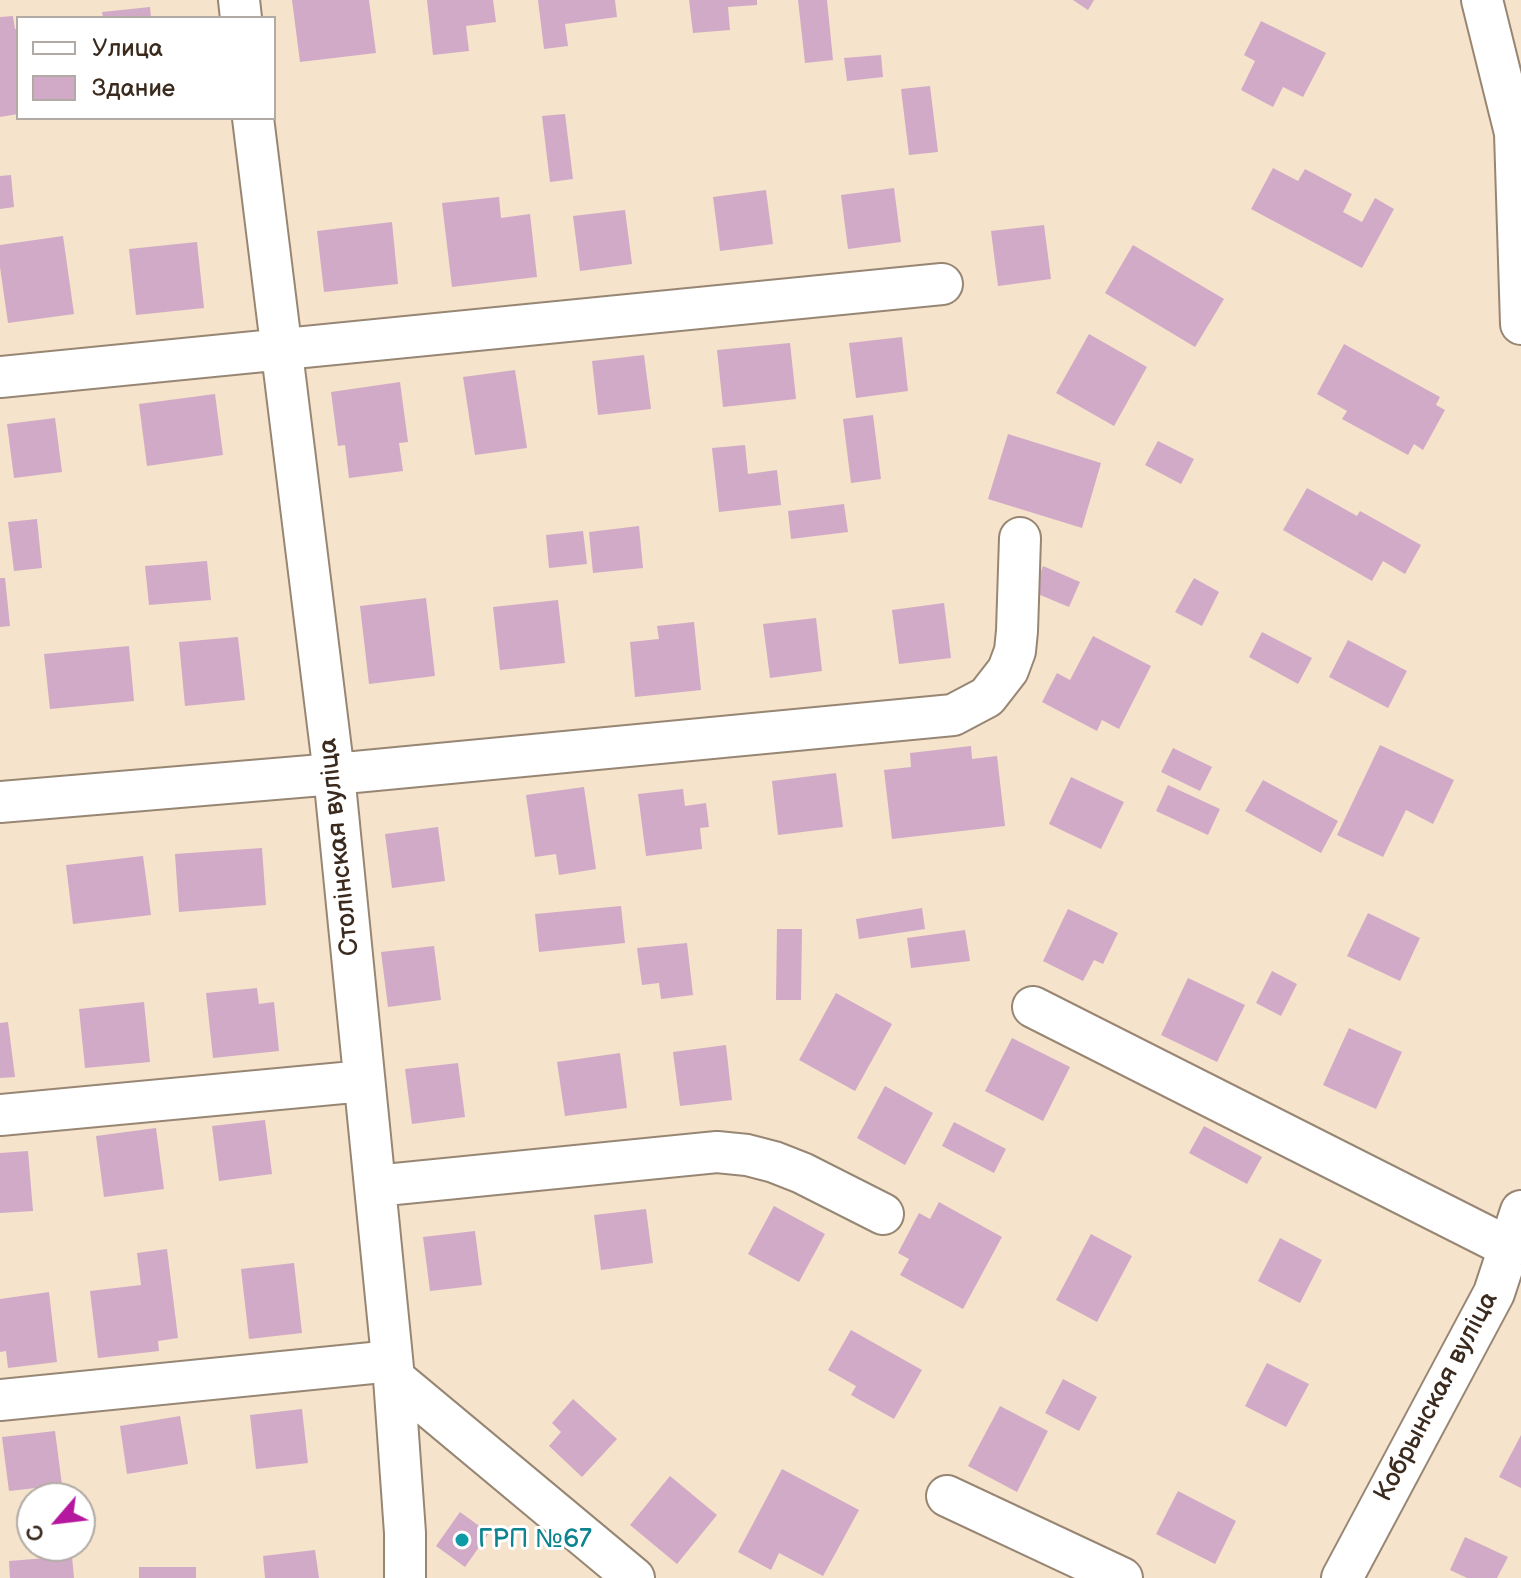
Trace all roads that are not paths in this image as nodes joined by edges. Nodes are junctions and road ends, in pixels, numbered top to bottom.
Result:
1 (1482, 0) edge
2 (253, 120) edge
3 (942, 284) dead end
4 (1521, 324) edge
5 (280, 350) junction
6 (0, 377) edge
7 (1020, 538) dead end
8 (334, 774) junction
9 (0, 802) edge
10 (1033, 1007) dead end
11 (364, 1081) junction
12 (0, 1115) edge
13 (375, 1186) junction
14 (883, 1214) dead end
15 (1516, 1230) edge
16 (393, 1369) junction
17 (0, 1400) edge
18 (947, 1496) dead end
19 (405, 1578) edge
20 (634, 1578) edge
21 (1122, 1578) edge
22 (1342, 1578) edge

1 - 4 street
2 - 5 street, Столінская вуліца
3 - 5 street
5 - 6 street
5 - 8 street, Столінская вуліца
7 - 8 street
8 - 9 street
8 - 11 street, Столінская вуліца
10 - 15 street
11 - 12 street
11 - 13 street, Столінская вуліца
13 - 14 street
13 - 16 street, Столінская вуліца
15 - 22 street, Кобрынская вуліца
16 - 17 street
16 - 19 street, Столінская вуліца
16 - 20 street
18 - 21 street

